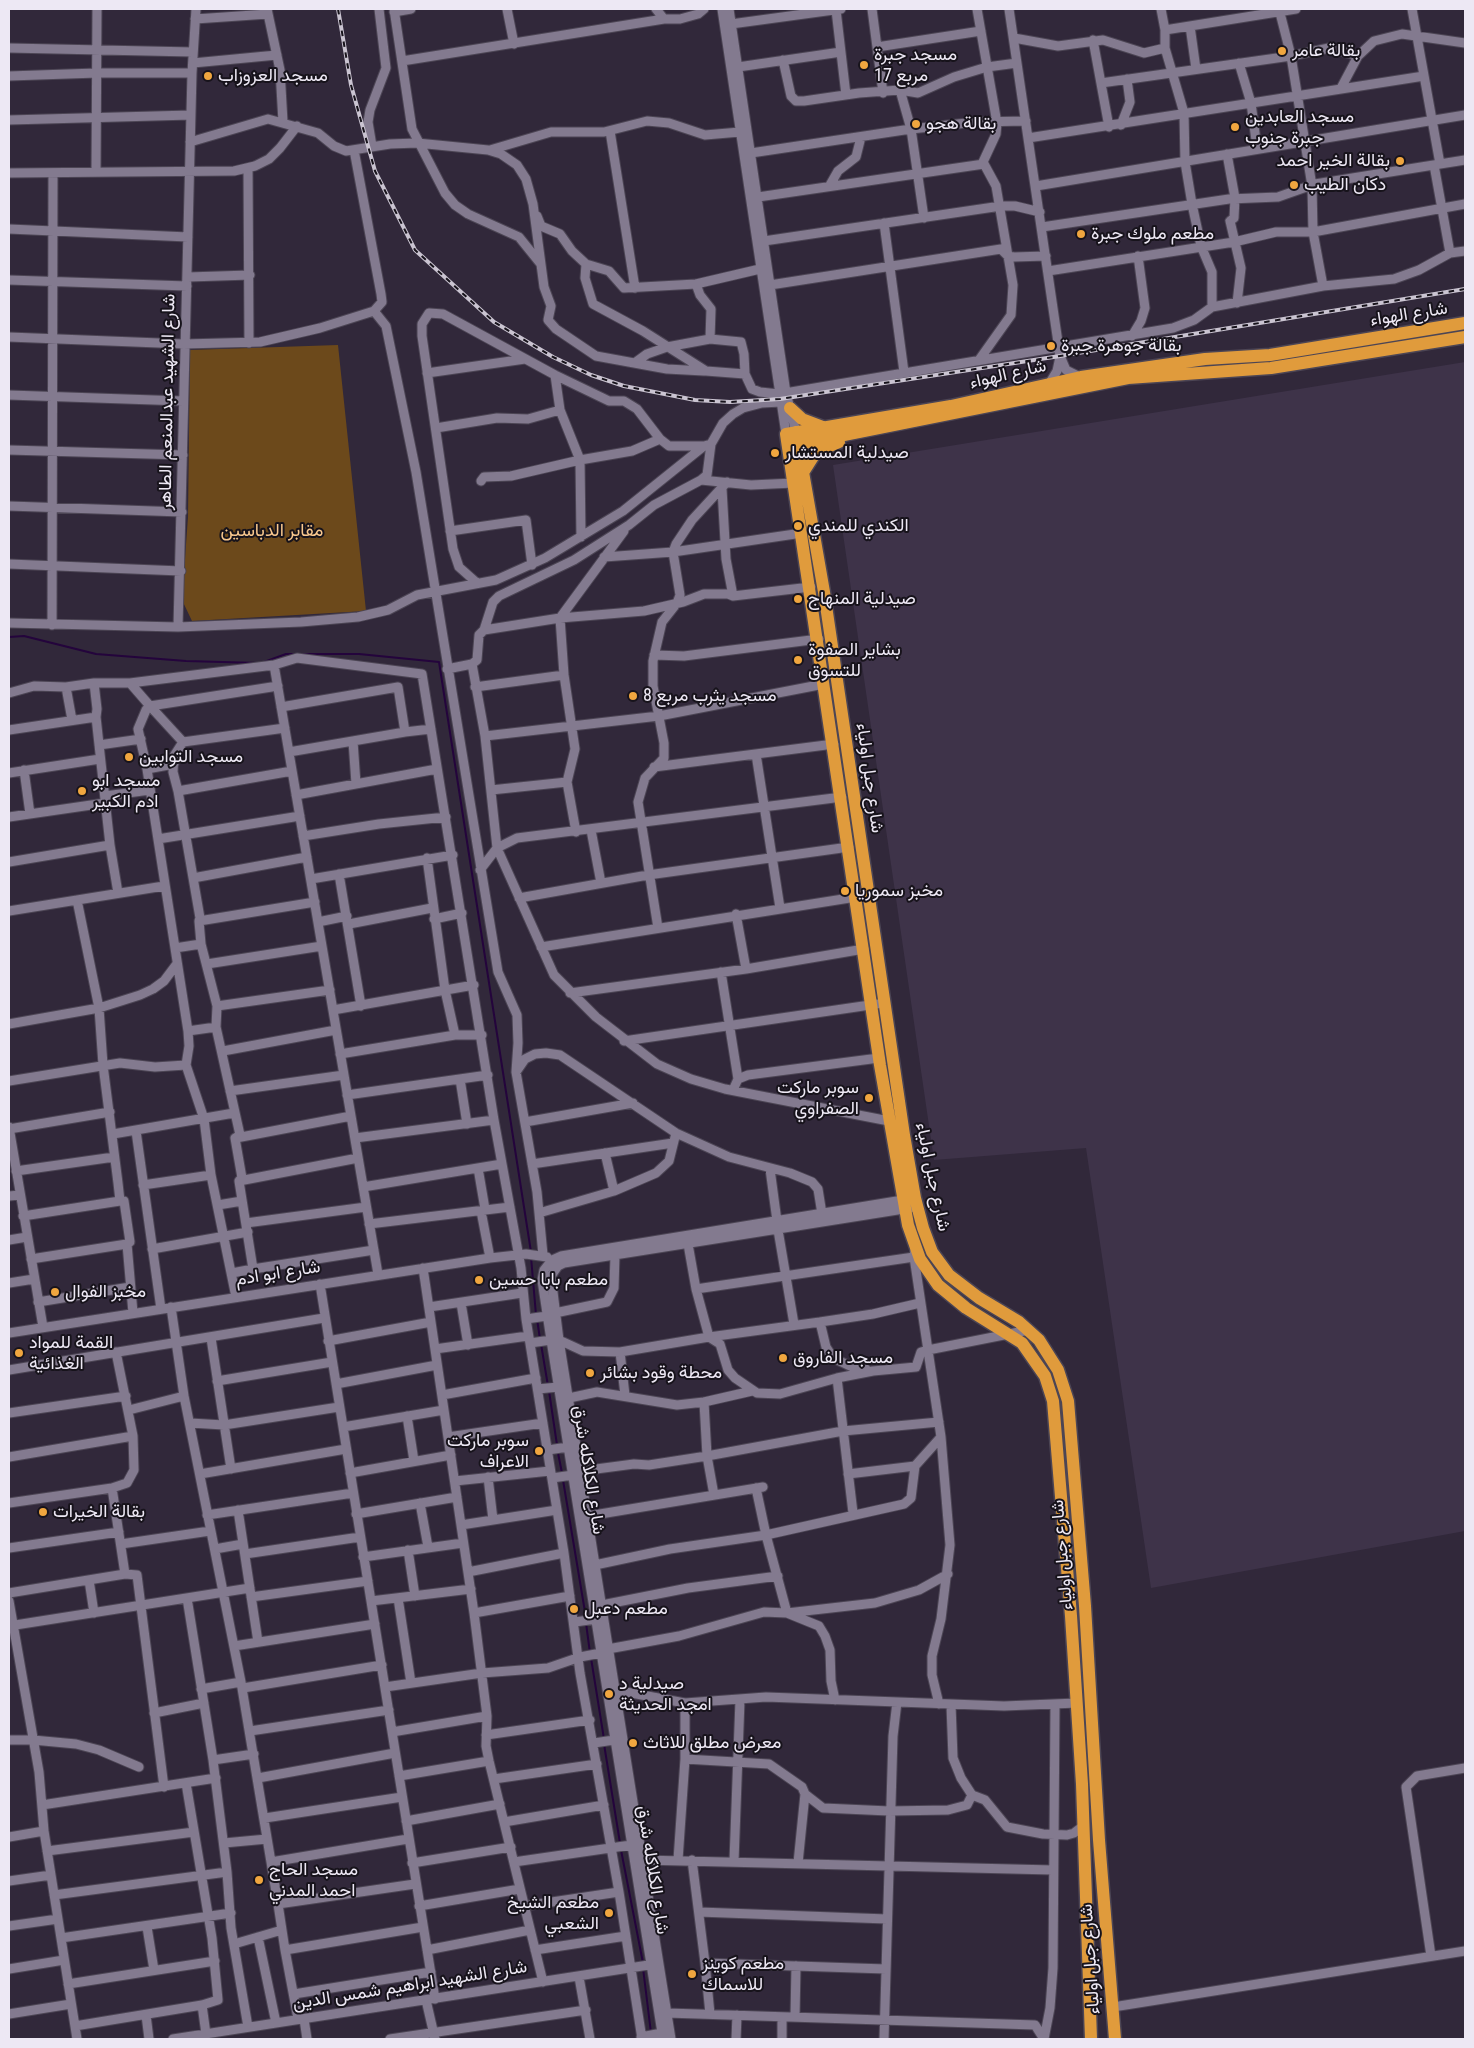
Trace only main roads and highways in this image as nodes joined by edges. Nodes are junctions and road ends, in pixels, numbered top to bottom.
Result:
1 (1465, 323) edge
2 (1465, 337) edge
3 (784, 399) road end
4 (823, 427) junction
5 (858, 433) junction
6 (792, 448) junction
7 (804, 471) junction
8 (878, 1004) junction
9 (910, 1204) junction
10 (1091, 2039) edge
11 (1115, 2039) edge

1 - 4 highway, شارع الهواء
2 - 5 highway, شارع الهواء
3 - 4 highway
4 - 6 highway, شارع الهواء
5 - 6 highway, شارع الهواء
5 - 7 highway
6 - 7 highway, شارع جبل اولياء
6 - 8 highway, شارع جبل اولياء
7 - 8 highway, شارع جبل اولياء
8 - 9 highway, شارع جبل اولياء
8 - 9 highway, شارع جبل اولياء
9 - 10 highway, شارع جبل اولياء
9 - 11 highway, شارع جبل اولياء

